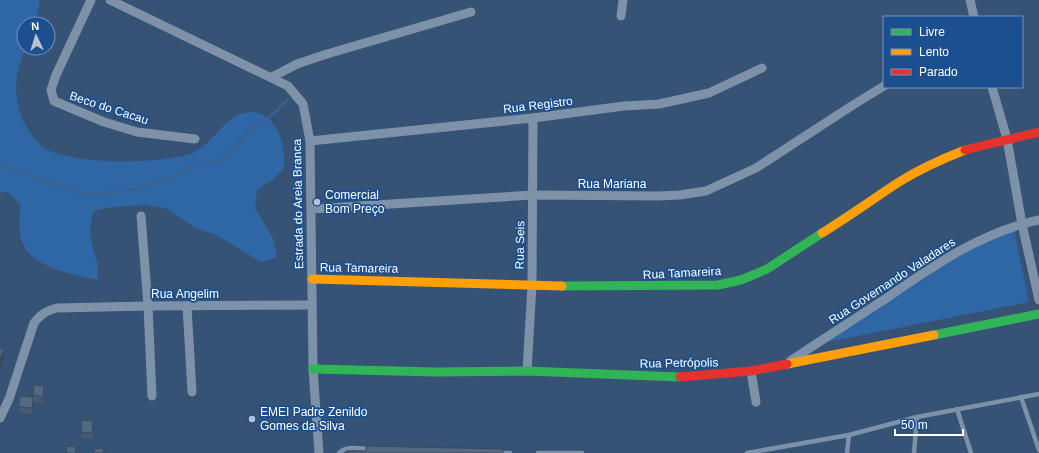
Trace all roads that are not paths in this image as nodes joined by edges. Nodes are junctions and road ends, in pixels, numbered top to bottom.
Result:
1 (91, 0) edge
2 (110, 0) edge
3 (623, 0) edge
4 (970, 0) edge
5 (470, 12) dead end
6 (621, 16) dead end
7 (974, 16) edge
8 (762, 68) dead end
9 (272, 77) junction
10 (883, 87) edge
11 (992, 88) edge
12 (533, 118) junction
13 (1039, 132) edge
14 (195, 139) dead end
15 (1007, 139) junction
16 (310, 141) junction
17 (533, 195) junction
18 (312, 209) junction
19 (141, 216) dead end
20 (1039, 220) edge
21 (1022, 224) junction
22 (312, 279) junction
23 (532, 285) junction
24 (1039, 300) edge
25 (312, 305) junction
26 (148, 306) junction
27 (187, 306) junction
28 (1039, 314) edge
29 (786, 364) junction
30 (313, 369) junction
31 (527, 371) junction
32 (751, 371) junction
33 (192, 392) dead end
34 (1039, 394) edge
35 (152, 396) dead end
36 (1021, 397) junction
37 (756, 402) dead end
38 (957, 409) junction
39 (917, 417) junction
40 (0, 418) edge
41 (849, 435) junction
42 (783, 447) junction
43 (380, 449) edge
44 (1039, 450) edge
45 (339, 452) edge
46 (319, 453) edge
47 (495, 453) edge
48 (510, 453) edge
49 (538, 453) edge
50 (581, 453) edge
51 (747, 453) edge
52 (783, 453) edge
53 (847, 453) edge
54 (914, 453) edge
55 (971, 453) edge

1 - 14 street, Beco do Cacau
2 - 9 street, Estrada do Areia Branca
3 - 6 street
4 - 7 street
5 - 9 street
8 - 12 street, Rua Registro
9 - 16 street, Estrada do Areia Branca
10 - 17 street, Rua Mariana
11 - 15 street
12 - 16 street, Rua Registro
12 - 17 street, Rua Seis
13 - 15 street, Rua Tamareira
15 - 21 street
15 - 23 street, Rua Tamareira
16 - 18 street, Estrada do Areia Branca
17 - 18 street, Rua Mariana
17 - 23 street, Rua Seis
18 - 22 street, Estrada do Areia Branca
19 - 26 street
20 - 21 street, Rua Governando Valadares
21 - 24 street
21 - 29 street, Rua Governando Valadares
22 - 23 street, Rua Tamareira
22 - 25 street, Estrada do Areia Branca
23 - 31 street, Rua Seis
25 - 27 street, Rua Angelim
25 - 30 street, Estrada do Areia Branca
26 - 27 street, Rua Angelim
26 - 35 street
26 - 40 street, Rua Angelim
27 - 33 street
28 - 29 street, Rua Petrópolis
29 - 32 street, Rua Petrópolis
30 - 31 street, Rua Petrópolis
30 - 46 street, Estrada do Areia Branca
31 - 32 street, Rua Petrópolis
32 - 37 street
34 - 36 lane
36 - 38 lane
36 - 44 lane
38 - 39 lane
38 - 55 lane
39 - 41 lane
39 - 54 lane
41 - 42 lane
41 - 53 lane
42 - 51 lane
42 - 52 lane
43 - 45 lane
47 - 48 lane
49 - 50 lane

